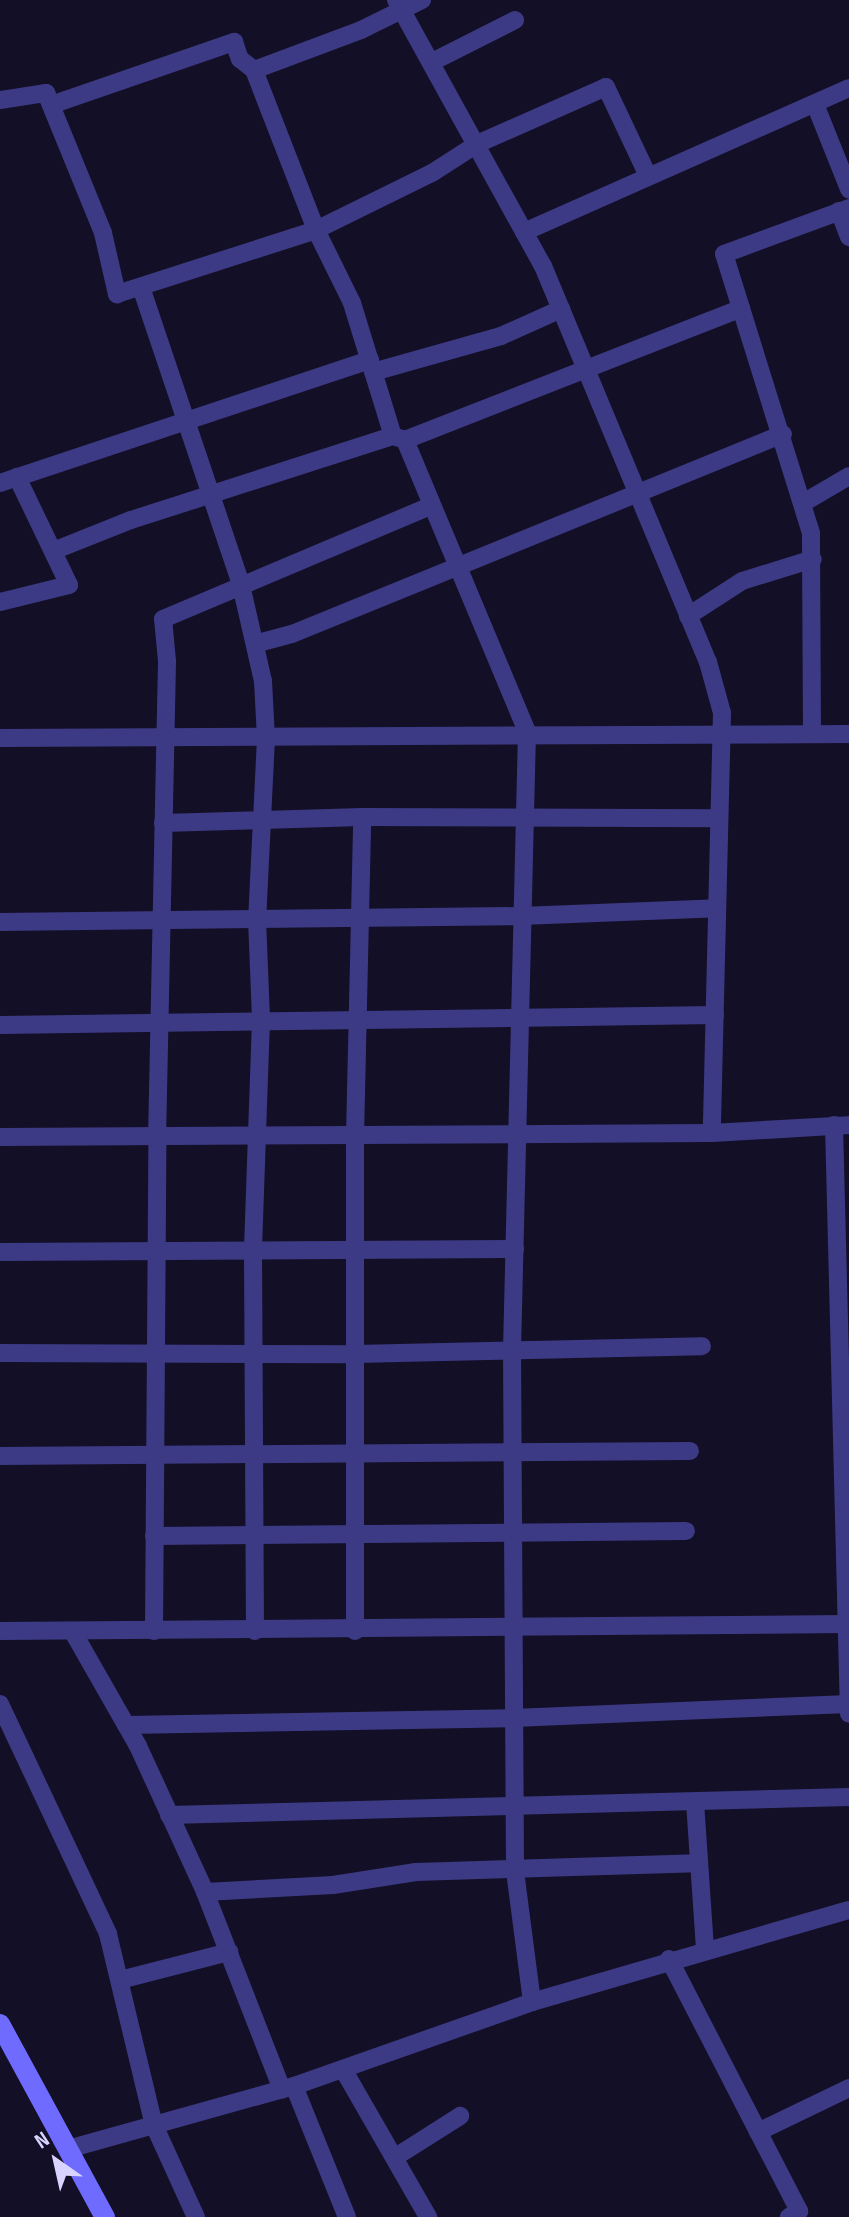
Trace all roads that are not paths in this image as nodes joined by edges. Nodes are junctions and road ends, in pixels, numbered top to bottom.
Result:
1 (422, 0) edge
2 (398, 5) edge
3 (515, 20) dead end
4 (432, 62) junction
5 (254, 70) junction
6 (849, 88) edge
7 (0, 100) edge
8 (815, 104) junction
9 (51, 105) junction
10 (477, 144) junction
11 (648, 176) junction
12 (849, 189) edge
13 (846, 222) edge
14 (316, 230) junction
15 (524, 232) junction
16 (142, 290) junction
17 (741, 308) junction
18 (561, 309) junction
19 (371, 366) junction
20 (585, 367) junction
21 (184, 424) junction
22 (783, 434) junction
23 (399, 438) junction
24 (849, 476) edge
25 (9, 480) edge
26 (635, 490) junction
27 (210, 498) junction
28 (803, 503) junction
29 (431, 506) junction
30 (53, 551) junction
31 (813, 559) junction
32 (454, 565) junction
33 (241, 585) junction
34 (0, 602) edge
35 (688, 616) junction
36 (258, 643) junction
37 (527, 732) junction
38 (722, 733) junction
39 (812, 734) junction
40 (849, 734) edge
41 (0, 738) edge
42 (266, 738) junction
43 (166, 739) junction
44 (525, 816) junction
45 (362, 817) junction
46 (717, 818) junction
47 (262, 821) junction
48 (163, 823) junction
49 (717, 908) junction
50 (521, 916) junction
51 (361, 918) junction
52 (257, 919) junction
53 (160, 920) junction
54 (0, 922) edge
55 (520, 1015) junction
56 (715, 1015) junction
57 (357, 1017) junction
58 (261, 1020) junction
59 (159, 1022) junction
60 (0, 1025) edge
61 (841, 1125) edge
62 (712, 1133) junction
63 (519, 1135) junction
64 (0, 1137) edge
65 (355, 1137) junction
66 (255, 1138) junction
67 (157, 1140) junction
68 (515, 1249) junction
69 (355, 1250) junction
70 (0, 1252) edge
71 (253, 1252) junction
72 (157, 1255) junction
73 (702, 1346) dead end
74 (512, 1349) junction
75 (0, 1353) edge
76 (257, 1353) junction
77 (355, 1354) junction
78 (158, 1355) junction
79 (690, 1451) dead end
80 (513, 1452) junction
81 (354, 1454) junction
82 (256, 1455) junction
83 (0, 1456) edge
84 (154, 1457) junction
85 (513, 1531) junction
86 (686, 1531) dead end
87 (154, 1536) junction
88 (355, 1536) junction
89 (255, 1538) junction
90 (0, 1617) edge
91 (846, 1624) edge
92 (515, 1629) junction
93 (0, 1631) edge
94 (154, 1631) junction
95 (255, 1631) junction
96 (355, 1631) junction
97 (73, 1632) junction
98 (0, 1704) edge
99 (849, 1708) edge
100 (514, 1718) junction
101 (126, 1725) junction
102 (849, 1797) edge
103 (695, 1802) junction
104 (514, 1807) junction
105 (169, 1815) junction
106 (696, 1863) junction
107 (515, 1871) junction
108 (205, 1892) junction
109 (849, 1910) edge
110 (705, 1948) junction
111 (229, 1952) junction
112 (669, 1959) junction
113 (120, 1980) junction
114 (532, 2002) junction
115 (0, 2024) edge
116 (7, 2053) edge
117 (343, 2069) junction
118 (288, 2088) junction
119 (849, 2088) edge
120 (460, 2116) dead end
121 (154, 2125) junction
122 (758, 2132) junction
123 (68, 2149) junction
124 (397, 2156) junction
125 (797, 2215) edge
126 (105, 2217) edge
127 (196, 2217) edge
128 (347, 2217) edge
129 (428, 2217) edge

1 - 2 street
2 - 4 street
2 - 5 street
3 - 4 street
4 - 10 street
5 - 9 street
5 - 14 street
6 - 8 street
7 - 9 street
8 - 11 street
8 - 12 street
9 - 16 street
10 - 11 street
10 - 14 street
10 - 15 street
11 - 15 street
13 - 17 street
14 - 16 street
14 - 19 street
15 - 18 street
16 - 21 street
17 - 20 street
17 - 22 street
18 - 19 street
18 - 20 street
19 - 21 street
19 - 23 street
20 - 23 street
20 - 26 street
21 - 25 street
21 - 27 street
22 - 26 street
22 - 28 street
23 - 27 street
23 - 29 street
24 - 28 street
25 - 30 street
26 - 32 street
26 - 35 street
27 - 30 street
27 - 33 street
28 - 31 street
29 - 32 street
29 - 33 street
30 - 34 street
31 - 35 street
31 - 39 street
32 - 36 street
32 - 37 street
33 - 36 street
33 - 43 street
35 - 38 street
36 - 42 street
37 - 38 street
37 - 42 street
37 - 44 street
38 - 39 street
38 - 46 street
39 - 40 street
41 - 43 street
42 - 43 street
42 - 47 street
43 - 48 street
44 - 45 street
44 - 46 street
44 - 50 street
45 - 47 street
45 - 51 street
46 - 49 street
47 - 48 street
47 - 52 street
48 - 53 street
49 - 50 street
49 - 56 street
50 - 51 street
50 - 55 street
51 - 52 street
51 - 57 street
52 - 53 street
52 - 58 street
53 - 54 street
53 - 59 street
55 - 56 street
55 - 57 street
55 - 63 street
56 - 62 street
57 - 58 street
57 - 65 street
58 - 59 street
58 - 66 street
59 - 60 street
59 - 67 street
61 - 62 street
61 - 91 street
62 - 63 street
63 - 65 street
63 - 68 street
64 - 67 street
65 - 66 street
65 - 69 street
66 - 67 street
66 - 71 street
67 - 72 street
68 - 69 street
68 - 74 street
69 - 71 street
69 - 77 street
70 - 72 street
71 - 72 street
71 - 76 street
72 - 78 street
73 - 74 street
74 - 77 street
74 - 80 street
75 - 78 street
76 - 77 street
76 - 78 street
76 - 82 street
77 - 81 street
78 - 84 street
79 - 80 street
80 - 81 street
80 - 85 street
81 - 82 street
81 - 88 street
82 - 84 street
82 - 89 street
83 - 84 street
84 - 87 street
85 - 86 street
85 - 88 street
85 - 92 street
87 - 89 street
87 - 94 street
88 - 89 street
88 - 96 street
89 - 95 street
90 - 93 street
91 - 92 street
91 - 99 street
92 - 96 street
92 - 100 street
93 - 97 street
94 - 95 street
94 - 97 street
95 - 96 street
97 - 101 street
98 - 113 street
99 - 100 street
100 - 101 street
100 - 104 street
101 - 105 street
102 - 103 street
103 - 104 street
103 - 106 street
104 - 105 street
104 - 107 street
105 - 108 street
106 - 107 street
106 - 110 street
107 - 108 street
107 - 114 street
108 - 111 street
109 - 110 street
110 - 112 street
111 - 113 street
111 - 118 street
112 - 114 street
112 - 122 street
113 - 121 street
114 - 117 street
115 - 116 street
116 - 123 street
117 - 118 street
117 - 124 street
118 - 121 street
118 - 128 street
119 - 122 street
120 - 124 street
121 - 123 street
121 - 127 street
122 - 125 street
123 - 126 street
124 - 129 street

